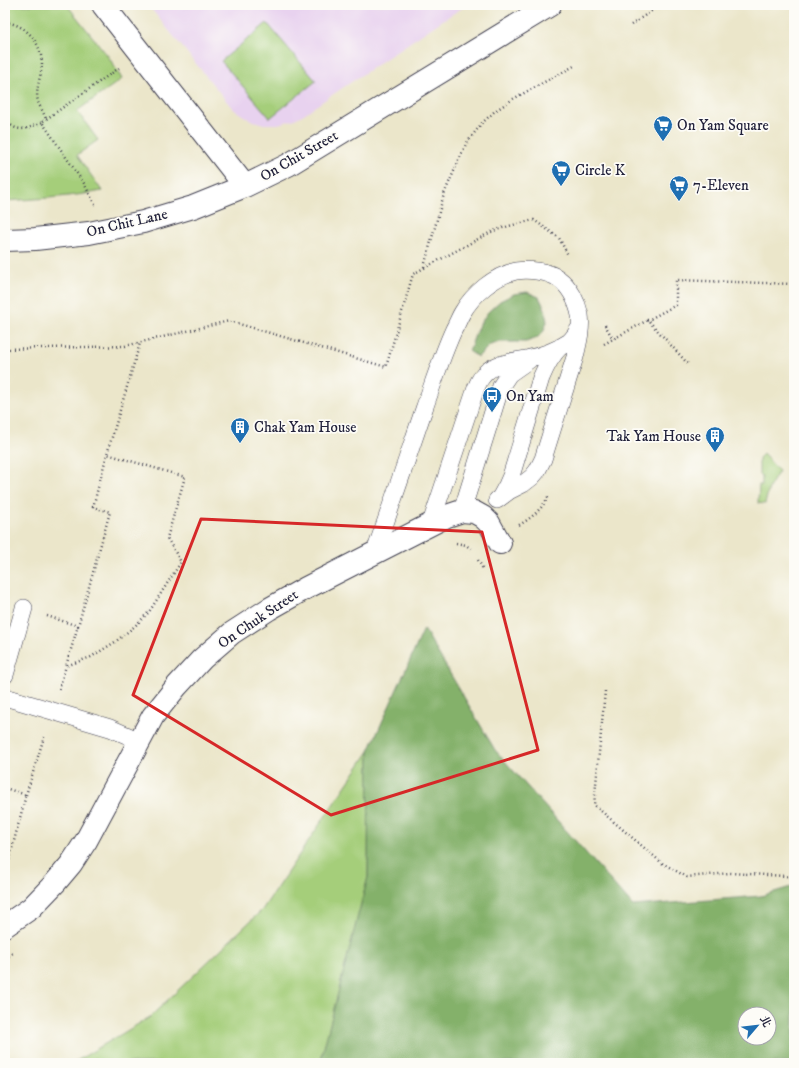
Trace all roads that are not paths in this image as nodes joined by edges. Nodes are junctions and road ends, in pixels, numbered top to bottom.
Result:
1 (103, 5) edge
2 (550, 5) edge
3 (245, 186) junction
4 (5, 240) edge
5 (580, 327) junction
6 (562, 346) junction
7 (538, 356) junction
8 (497, 500) junction
9 (462, 511) junction
10 (484, 517) junction
11 (431, 523) junction
12 (500, 543) dead end
13 (375, 552) junction
14 (24, 608) road end
15 (5, 675) edge
16 (5, 697) edge
17 (140, 741) junction
18 (5, 926) edge

1 - 3 street, On Chit Street
2 - 3 street, On Chit Street
3 - 4 street, On Chit Lane
5 - 6 lane
5 - 8 lane
5 - 13 lane
6 - 7 lane
6 - 8 lane
7 - 9 lane
7 - 11 lane
8 - 10 lane
9 - 10 street
9 - 11 street, On Chuk Street
10 - 12 street
11 - 13 street, On Chuk Street
13 - 17 street, On Chuk Street
14 - 15 lane
16 - 17 lane
17 - 18 street, On Chuk Street

